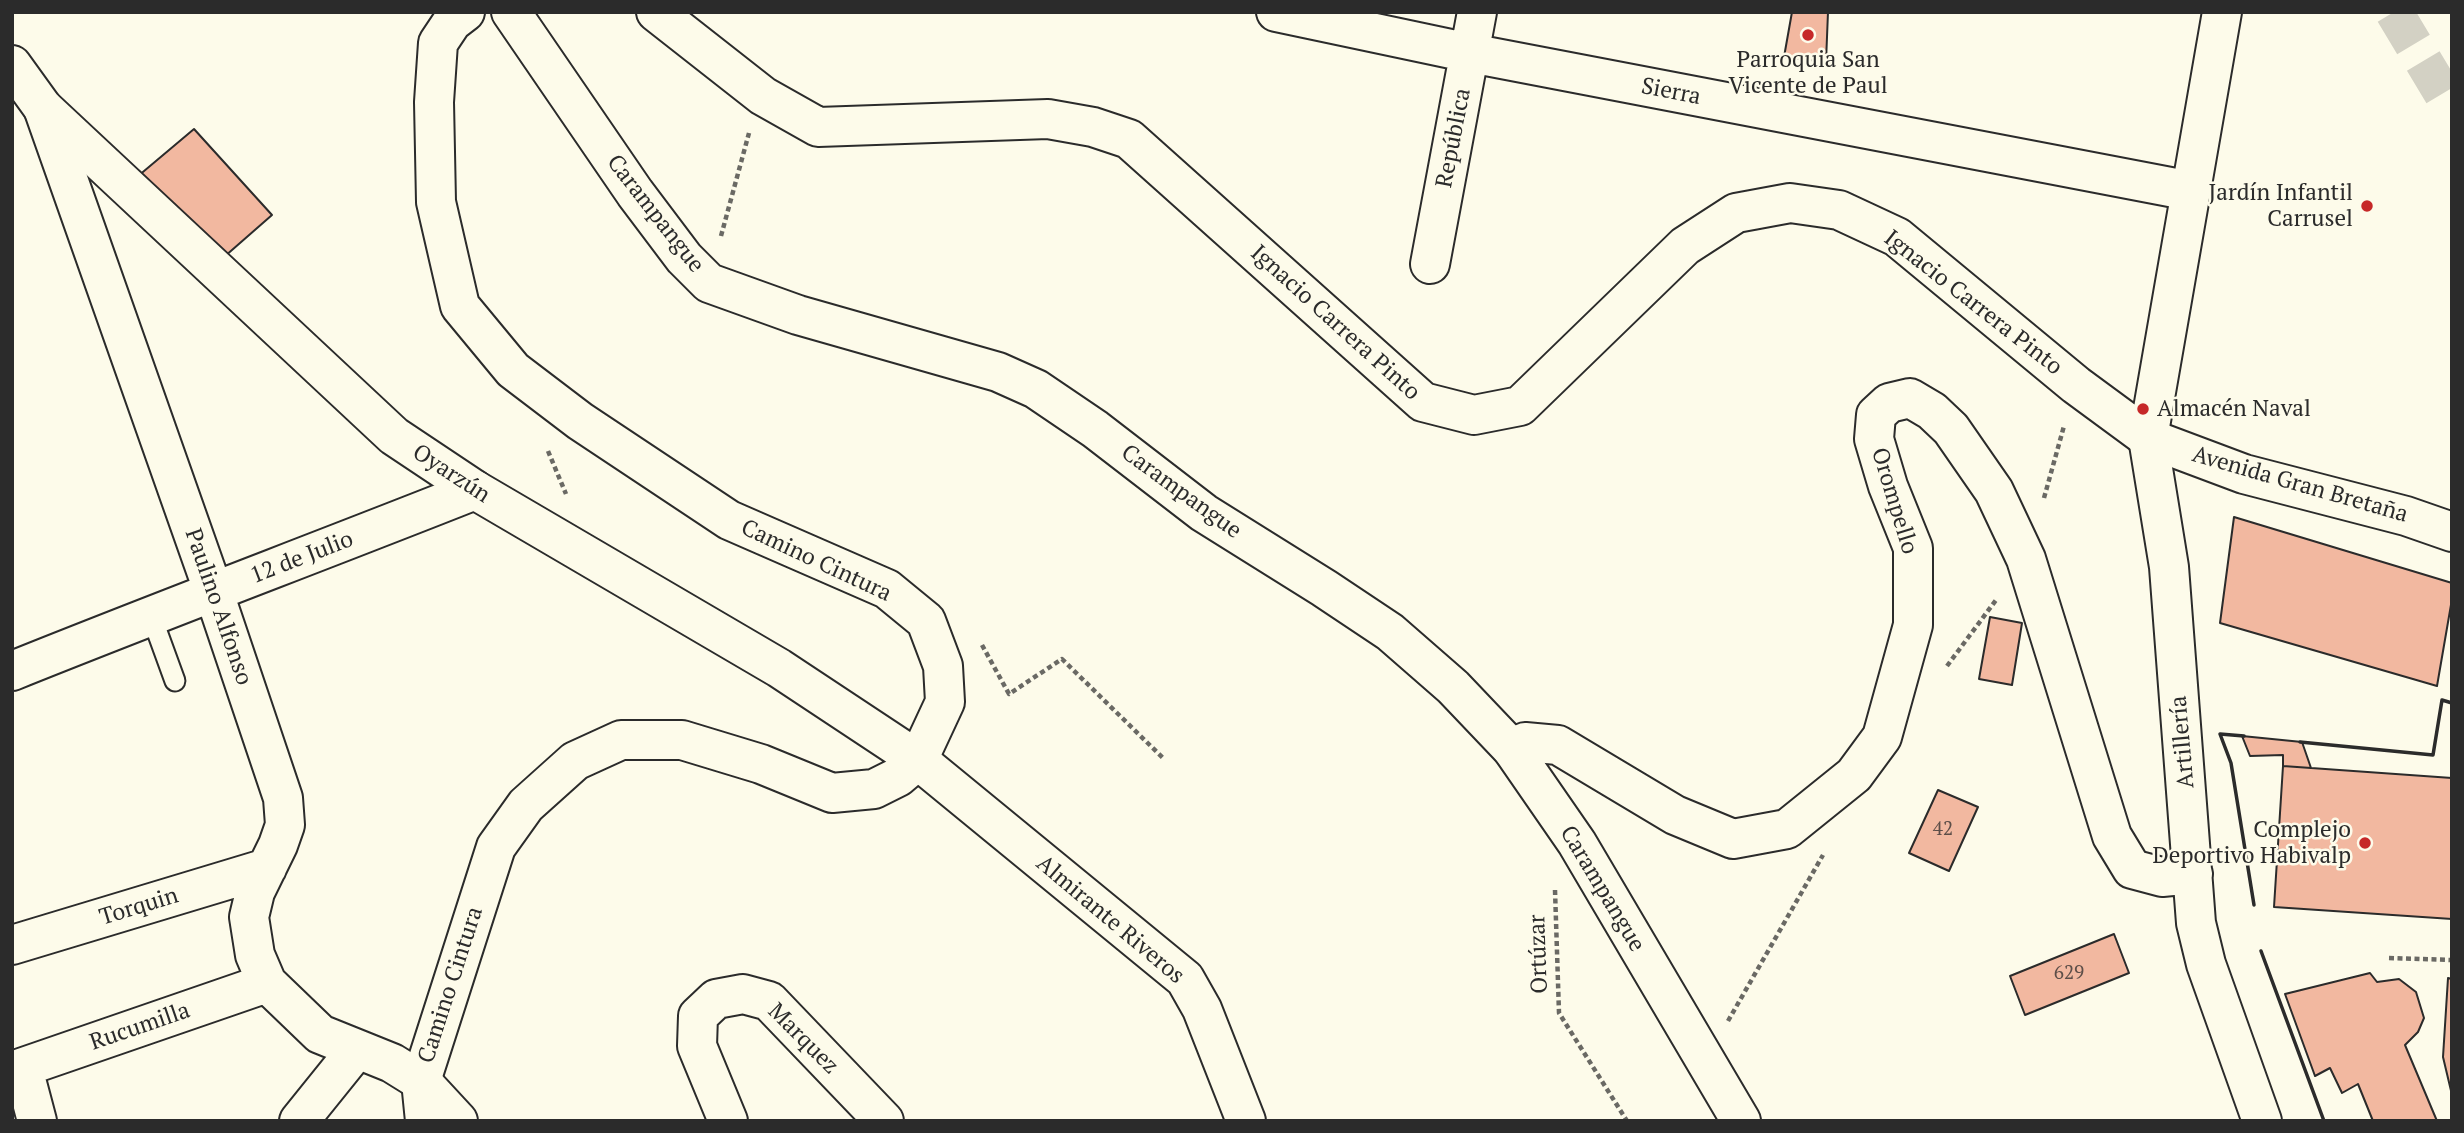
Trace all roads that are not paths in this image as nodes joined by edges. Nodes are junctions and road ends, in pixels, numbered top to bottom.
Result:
1 (465, 12) edge
2 (511, 12) edge
3 (656, 12) edge
4 (1276, 12) edge
5 (1477, 12) edge
6 (2222, 12) edge
7 (1470, 53) junction
8 (12, 65) edge
9 (43, 108) junction
10 (2191, 191) junction
11 (1430, 264) dead end
12 (2148, 438) junction
13 (475, 491) junction
14 (2452, 532) edge
15 (214, 593) junction
16 (151, 615) junction
17 (12, 671) edge
18 (175, 681) dead end
19 (1512, 749) junction
20 (918, 760) junction
21 (267, 868) junction
22 (2193, 874) junction
23 (12, 945) edge
24 (267, 983) junction
25 (357, 1049) junction
26 (17, 1070) edge
27 (421, 1081) junction
28 (37, 1121) edge
29 (299, 1121) edge
30 (425, 1121) edge
31 (457, 1121) edge
32 (728, 1121) edge
33 (884, 1121) edge
34 (1246, 1121) edge
35 (1741, 1121) edge
36 (2262, 1121) edge

1 - 20 street, Camino Cintura
2 - 19 street, Carampangue
3 - 12 street, Ignacio Carrera Pinto
4 - 7 street, Sierra
5 - 7 street, República
6 - 10 street, Artillería
7 - 10 street, Sierra
7 - 11 street, República
8 - 9 street, Paulino Alfonso
9 - 13 street, Oyarzún
9 - 15 street, Paulino Alfonso
10 - 12 street, Artillería
12 - 14 street, Avenida Gran Bretaña
12 - 22 street, Artillería
13 - 15 street, 12 de Julio
13 - 20 street, Oyarzún
15 - 16 street, 12 de Julio
15 - 21 street, Paulino Alfonso
16 - 17 street, 12 de Julio
16 - 18 lane
19 - 22 street, Orompello
19 - 35 street, Carampangue
20 - 27 street, Camino Cintura
20 - 34 street, Almirante Riveros
21 - 23 street, Torquin
21 - 24 street, Paulino Alfonso
22 - 36 street, Artillería
24 - 25 street, Paulino Alfonso
24 - 26 street, Rucumilla
25 - 27 street, Paulino Alfonso
25 - 29 street
26 - 28 street
27 - 30 street, Camino Cintura
27 - 31 street, Paulino Alfonso
32 - 33 street, Marquez

